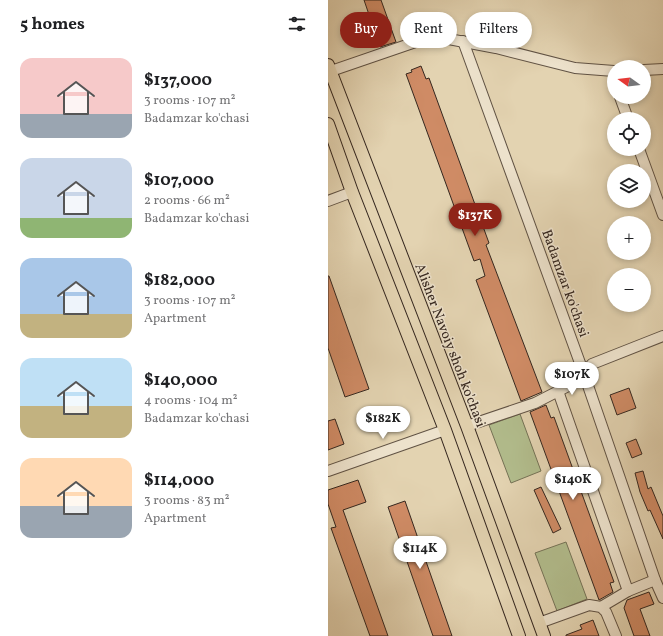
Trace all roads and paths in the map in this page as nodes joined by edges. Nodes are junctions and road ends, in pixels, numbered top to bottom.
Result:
1 (463, 41) junction
2 (329, 69) edge
3 (663, 69) edge
4 (607, 70) edge
5 (651, 70) edge
6 (328, 124) edge
7 (642, 156) edge
8 (352, 192) junction
9 (328, 201) edge
10 (663, 215) edge
11 (663, 336) edge
12 (584, 374) junction
13 (558, 391) junction
14 (467, 426) junction
15 (445, 430) junction
16 (328, 471) edge
17 (655, 580) junction
18 (628, 591) junction
19 (663, 598) edge
20 (601, 607) junction
21 (539, 623) junction
22 (516, 635) edge
23 (544, 636) edge
24 (616, 636) edge

1 - 2 street
1 - 4 street
1 - 12 street, Badamzar ko'chasi
2 - 14 main road, Alisher Navoiy shoh ko'chasi
3 - 5 street
6 - 8 main road
7 - 10 street
8 - 9 street
8 - 15 main road
11 - 12 street
12 - 13 street
12 - 17 street, Badamzar ko'chasi
13 - 14 street
13 - 18 street
14 - 21 main road, Alisher Navoiy shoh ko'chasi
15 - 16 street
15 - 22 main road
17 - 18 street
17 - 19 street, Badamzar ko'chasi
18 - 20 street
20 - 21 street
20 - 24 street
21 - 23 main road, Alisher Navoiy shoh ko'chasi

